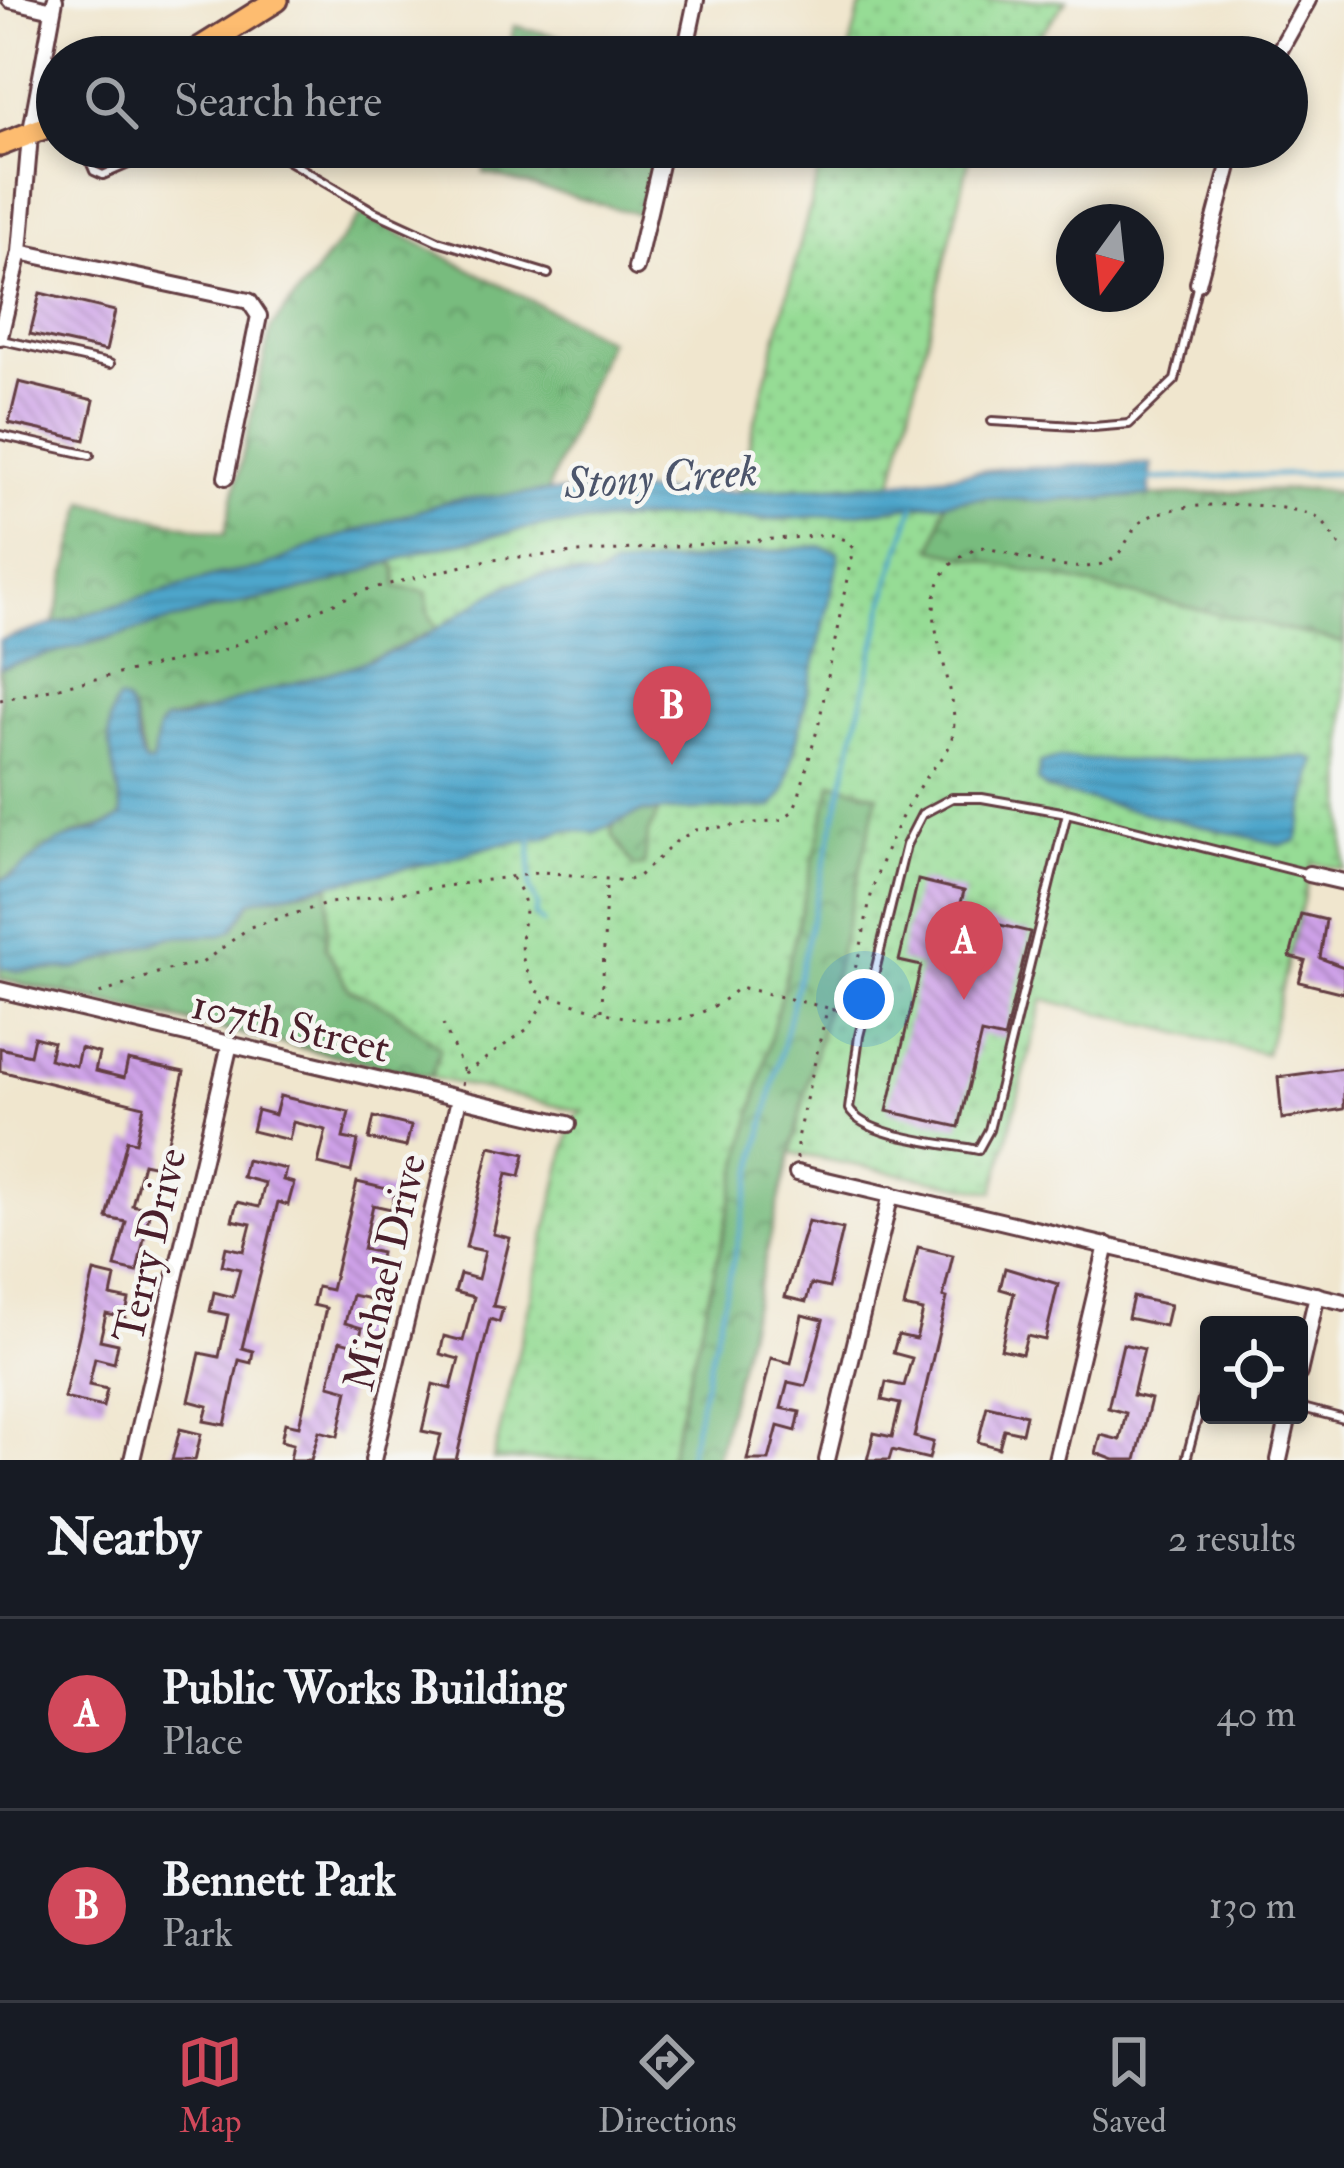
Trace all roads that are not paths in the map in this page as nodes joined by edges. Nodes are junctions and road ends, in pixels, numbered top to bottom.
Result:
1 (10, 0) edge
2 (277, 0) edge
3 (696, 0) edge
4 (1308, 0) edge
5 (54, 5) edge
6 (48, 36) edge
7 (234, 36) edge
8 (688, 36) edge
9 (1288, 36) edge
10 (36, 103) edge
11 (36, 133) edge
12 (30, 136) junction
13 (0, 145) edge
14 (301, 168) edge
15 (659, 168) edge
16 (1228, 168) edge
17 (20, 252) junction
18 (636, 268) dead end
19 (548, 274) dead end
20 (1198, 283) joint
21 (0, 338) edge
22 (110, 364) dead end
23 (992, 422) dead end
24 (0, 435) edge
25 (90, 455) dead end
26 (226, 477) dead end
27 (1066, 813) junction
28 (1309, 874) joint
29 (1344, 882) edge
30 (0, 990) edge
31 (230, 1044) junction
32 (459, 1099) junction
33 (568, 1124) dead end
34 (797, 1173) road end
35 (890, 1194) junction
36 (1107, 1245) junction
37 (1317, 1295) junction
38 (1344, 1302) edge
39 (1308, 1334) edge
40 (1200, 1408) edge
41 (1308, 1409) edge
42 (1344, 1418) edge
43 (1287, 1424) edge
44 (132, 1460) edge
45 (373, 1460) edge
46 (827, 1460) edge
47 (1056, 1460) edge
48 (1186, 1460) edge
49 (1279, 1460) edge

1 - 5 street
2 - 7 main road
3 - 8 street
4 - 9 street
5 - 6 street
10 - 12 street
11 - 12 main road
12 - 13 main road
12 - 17 street
14 - 19 lane
15 - 18 street
16 - 20 street
17 - 21 street
17 - 26 street
20 - 23 lane
21 - 22 lane
24 - 25 lane
27 - 27 lane
27 - 28 lane
28 - 29 street
30 - 31 street, 107th Street
31 - 32 street, 107th Street
31 - 44 street, Terry Drive
32 - 33 street, 107th Street
32 - 45 street, Michael Drive
34 - 35 street
35 - 36 street
35 - 46 street
36 - 37 street
36 - 47 street
37 - 38 street
37 - 39 street
40 - 48 lane
41 - 42 lane
43 - 49 street

